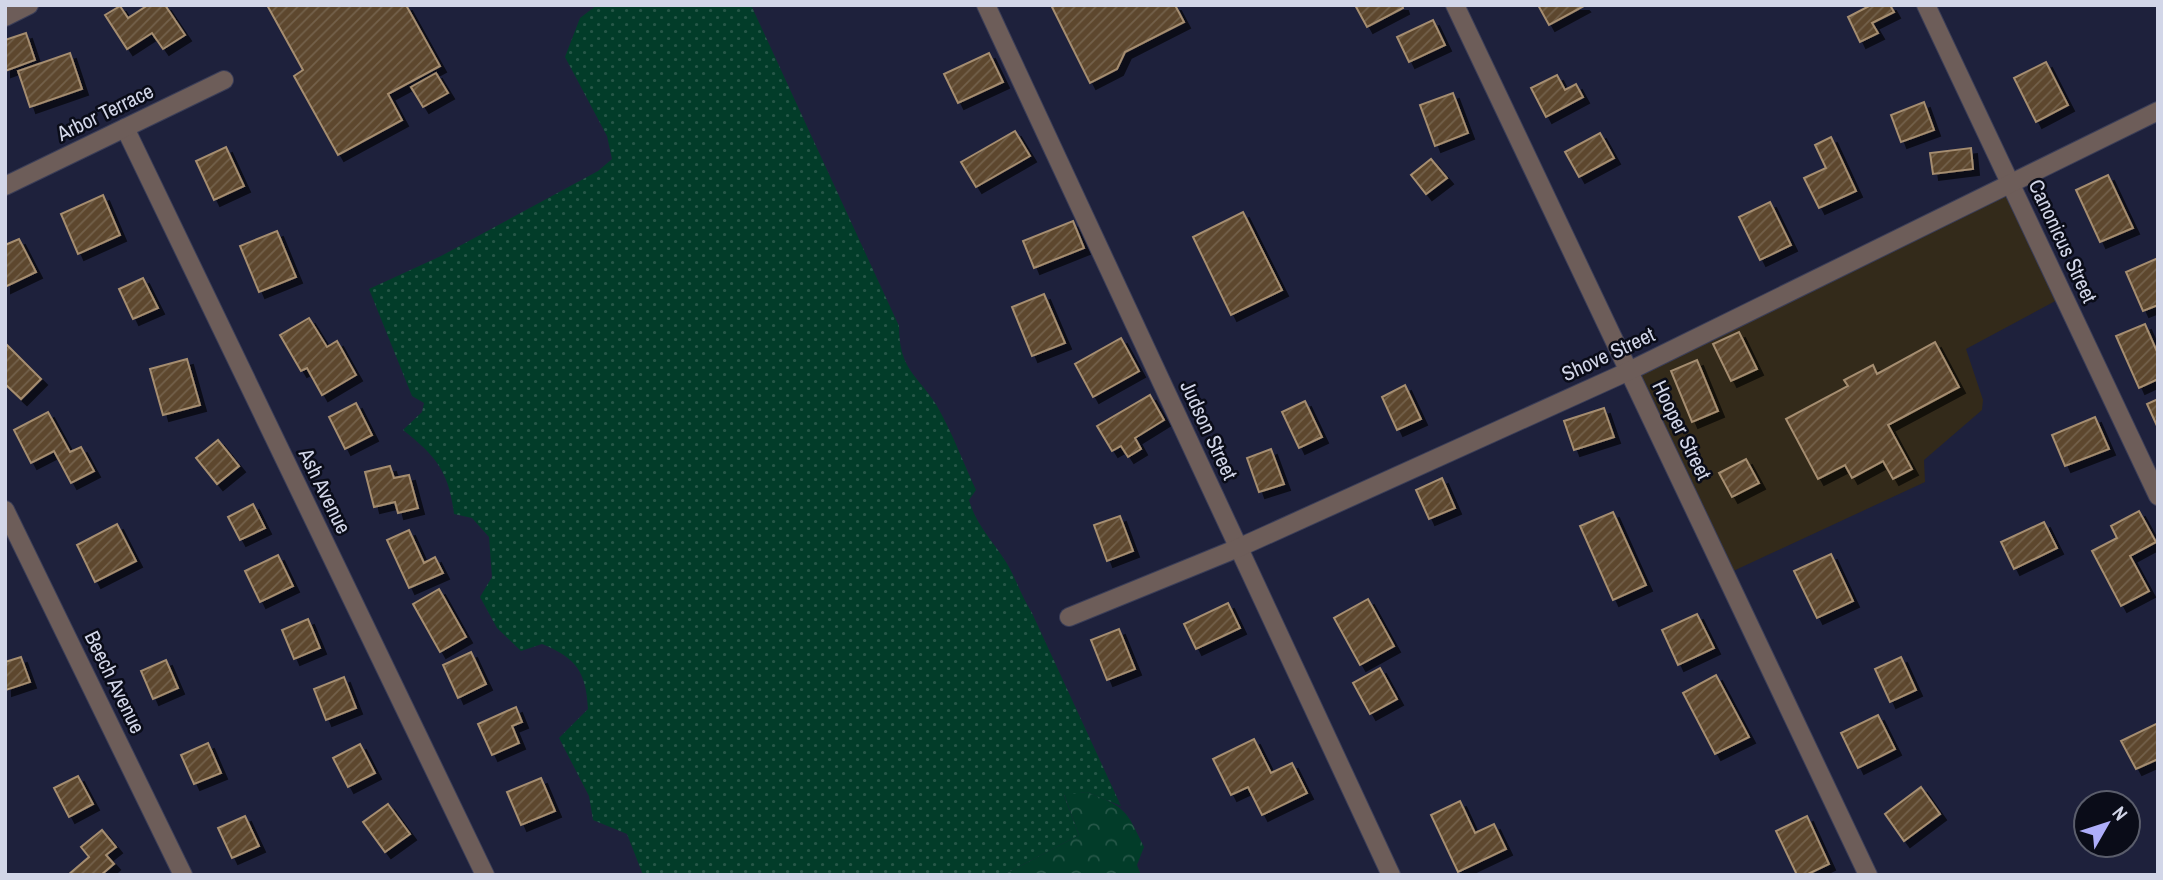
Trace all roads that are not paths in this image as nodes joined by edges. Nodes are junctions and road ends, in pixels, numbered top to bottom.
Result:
1 (29, 5) edge
2 (986, 5) edge
3 (1455, 5) edge
4 (1926, 5) edge
5 (5, 17) edge
6 (224, 80) dead end
7 (2158, 111) edge
8 (125, 128) junction
9 (2010, 182) junction
10 (5, 186) edge
11 (1629, 371) junction
12 (2158, 496) edge
13 (5, 510) edge
14 (1238, 548) junction
15 (1069, 617) dead end
16 (183, 875) edge
17 (485, 875) edge
18 (1391, 875) edge
19 (1868, 875) edge

1 - 5 street
2 - 14 street, Judson Street
3 - 11 street, Hooper Street
4 - 9 street, Canonicus Street
6 - 8 street, Arbor Terrace
7 - 9 street, Shove Street
8 - 10 street, Arbor Terrace
8 - 17 street, Ash Avenue
9 - 11 street, Shove Street
9 - 12 street, Canonicus Street
11 - 14 street, Shove Street
11 - 19 street, Hooper Street
13 - 16 street, Beech Avenue
14 - 15 street, Shove Street
14 - 18 street, Judson Street

